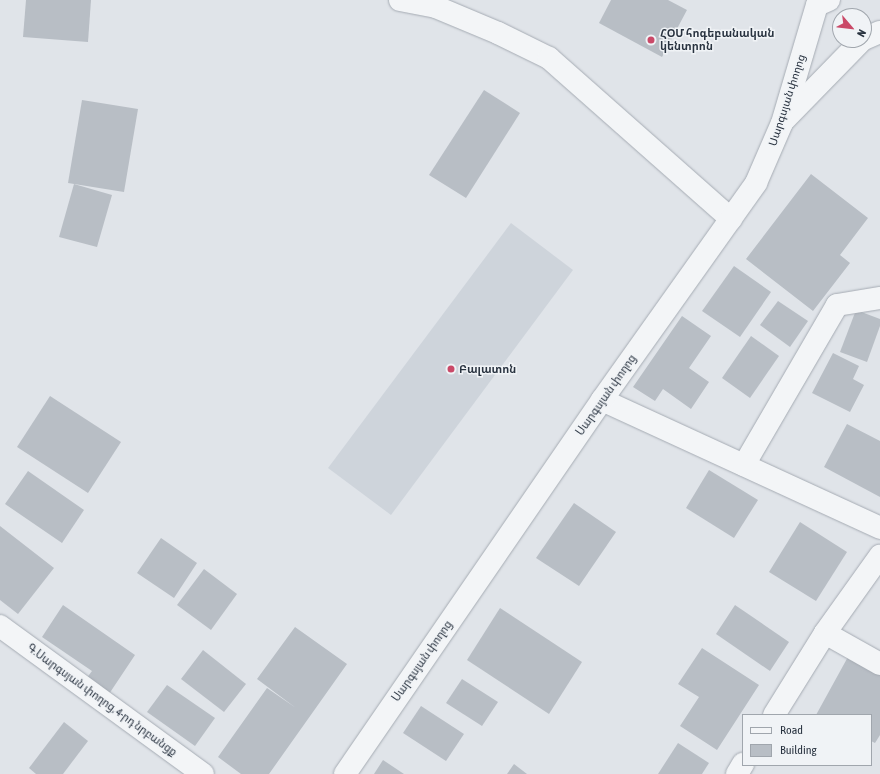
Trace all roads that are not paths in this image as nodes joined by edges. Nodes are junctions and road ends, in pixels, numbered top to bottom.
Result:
1 (400, 0) edge
2 (819, 2) edge
3 (855, 48) edge
4 (782, 123) junction
5 (731, 219) junction
6 (880, 298) edge
7 (602, 400) junction
8 (744, 465) junction
9 (880, 528) edge
10 (880, 556) edge
11 (0, 626) edge
12 (825, 633) junction
13 (880, 664) edge
14 (775, 714) edge
15 (203, 774) edge
16 (345, 774) edge

1 - 5 street
2 - 4 street, Սարգսյան փողոց
3 - 4 street
4 - 5 street, Սարգսյան փողոց
5 - 7 street, Սարգսյան փողոց
6 - 8 street
7 - 8 street
7 - 16 street, Սարգսյան փողոց
8 - 9 street
10 - 12 street
11 - 15 street, Գ.Սարգսյան փողոց, 4-րդ նրբանցք
12 - 13 street
12 - 14 street

